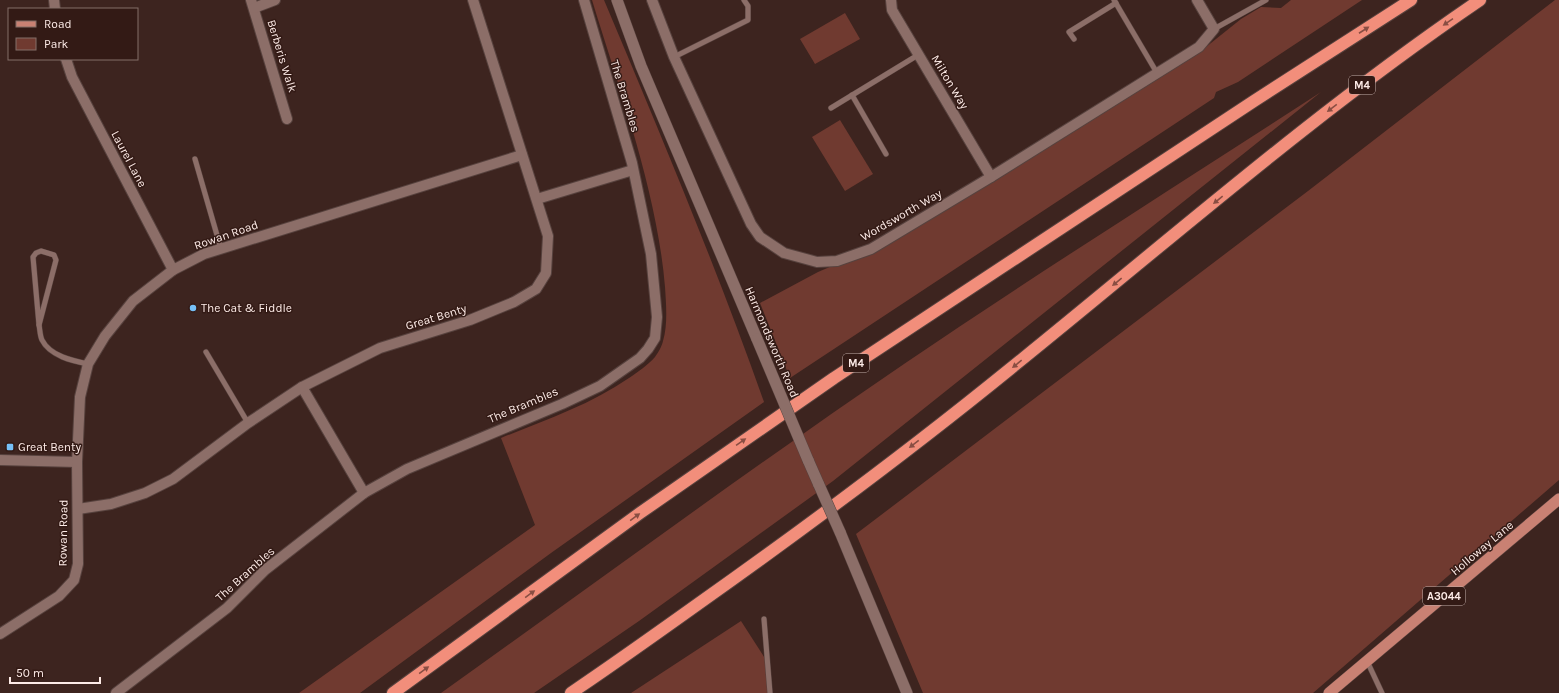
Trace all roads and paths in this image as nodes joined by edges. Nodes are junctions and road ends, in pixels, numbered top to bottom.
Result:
1 (275, 0) edge
2 (473, 0) edge
3 (584, 0) edge
4 (617, 0) edge
5 (652, 0) edge
6 (744, 0) edge
7 (892, 0) edge
8 (1197, 0) edge
9 (1266, 0) edge
10 (1411, 0) edge
11 (1480, 0) edge
12 (1115, 2) edge
13 (252, 4) edge
14 (1214, 29) junction
15 (1074, 39) dead end
16 (918, 55) junction
17 (674, 57) junction
18 (66, 60) edge
19 (1157, 73) junction
20 (852, 95) junction
21 (831, 108) dead end
22 (287, 119) dead end
23 (886, 154) dead end
24 (522, 156) junction
25 (196, 159) dead end
26 (633, 170) junction
27 (991, 177) junction
28 (537, 199) junction
29 (221, 249) junction
30 (173, 270) junction
31 (39, 325) junction
32 (206, 352) dead end
33 (88, 364) junction
34 (302, 387) junction
35 (248, 423) junction
36 (0, 460) edge
37 (77, 462) junction
38 (364, 493) junction
39 (1559, 499) edge
40 (78, 509) junction
41 (764, 619) dead end
42 (0, 634) edge
43 (1367, 661) junction
44 (116, 693) edge
45 (393, 693) edge
46 (571, 693) edge
47 (770, 693) edge
48 (908, 693) edge
49 (1329, 693) edge
50 (1382, 693) edge

1 - 13 street
2 - 24 street, Great Benty
3 - 26 street, The Brambles
4 - 48 street, Harmondsworth Road, bridge
5 - 17 street, Wordsworth Way
6 - 17 lane
7 - 16 street, Milton Way
8 - 14 street
9 - 14 lane
45 -> 10 highway, M4
11 -> 46 highway, M4
12 - 15 lane
12 - 19 lane
13 - 22 street, Berberis Walk
14 - 19 street, Wordsworth Way
16 - 20 lane
16 - 27 street, Milton Way
17 - 27 street, Wordsworth Way
18 - 30 street, Laurel Lane
19 - 27 street, Wordsworth Way
20 - 21 lane
20 - 23 lane
24 - 28 street, Great Benty
24 - 29 street, Rowan Road
25 - 29 lane
26 - 28 street
26 - 38 street, The Brambles
28 - 34 street, Great Benty
29 - 30 street, Rowan Road
30 - 33 street, Rowan Road
31 - 31 lane
31 - 33 lane
32 - 35 lane
33 - 37 street, Rowan Road
34 - 35 street, Great Benty
34 - 38 street
35 - 40 street, Great Benty
36 - 37 street
37 - 40 street, Rowan Road
38 - 44 street, The Brambles
39 - 43 main road, Holloway Lane / A3044
40 - 42 street, Rowan Road
41 - 47 lane
43 - 49 main road, Holloway Lane / A3044
43 - 50 lane

